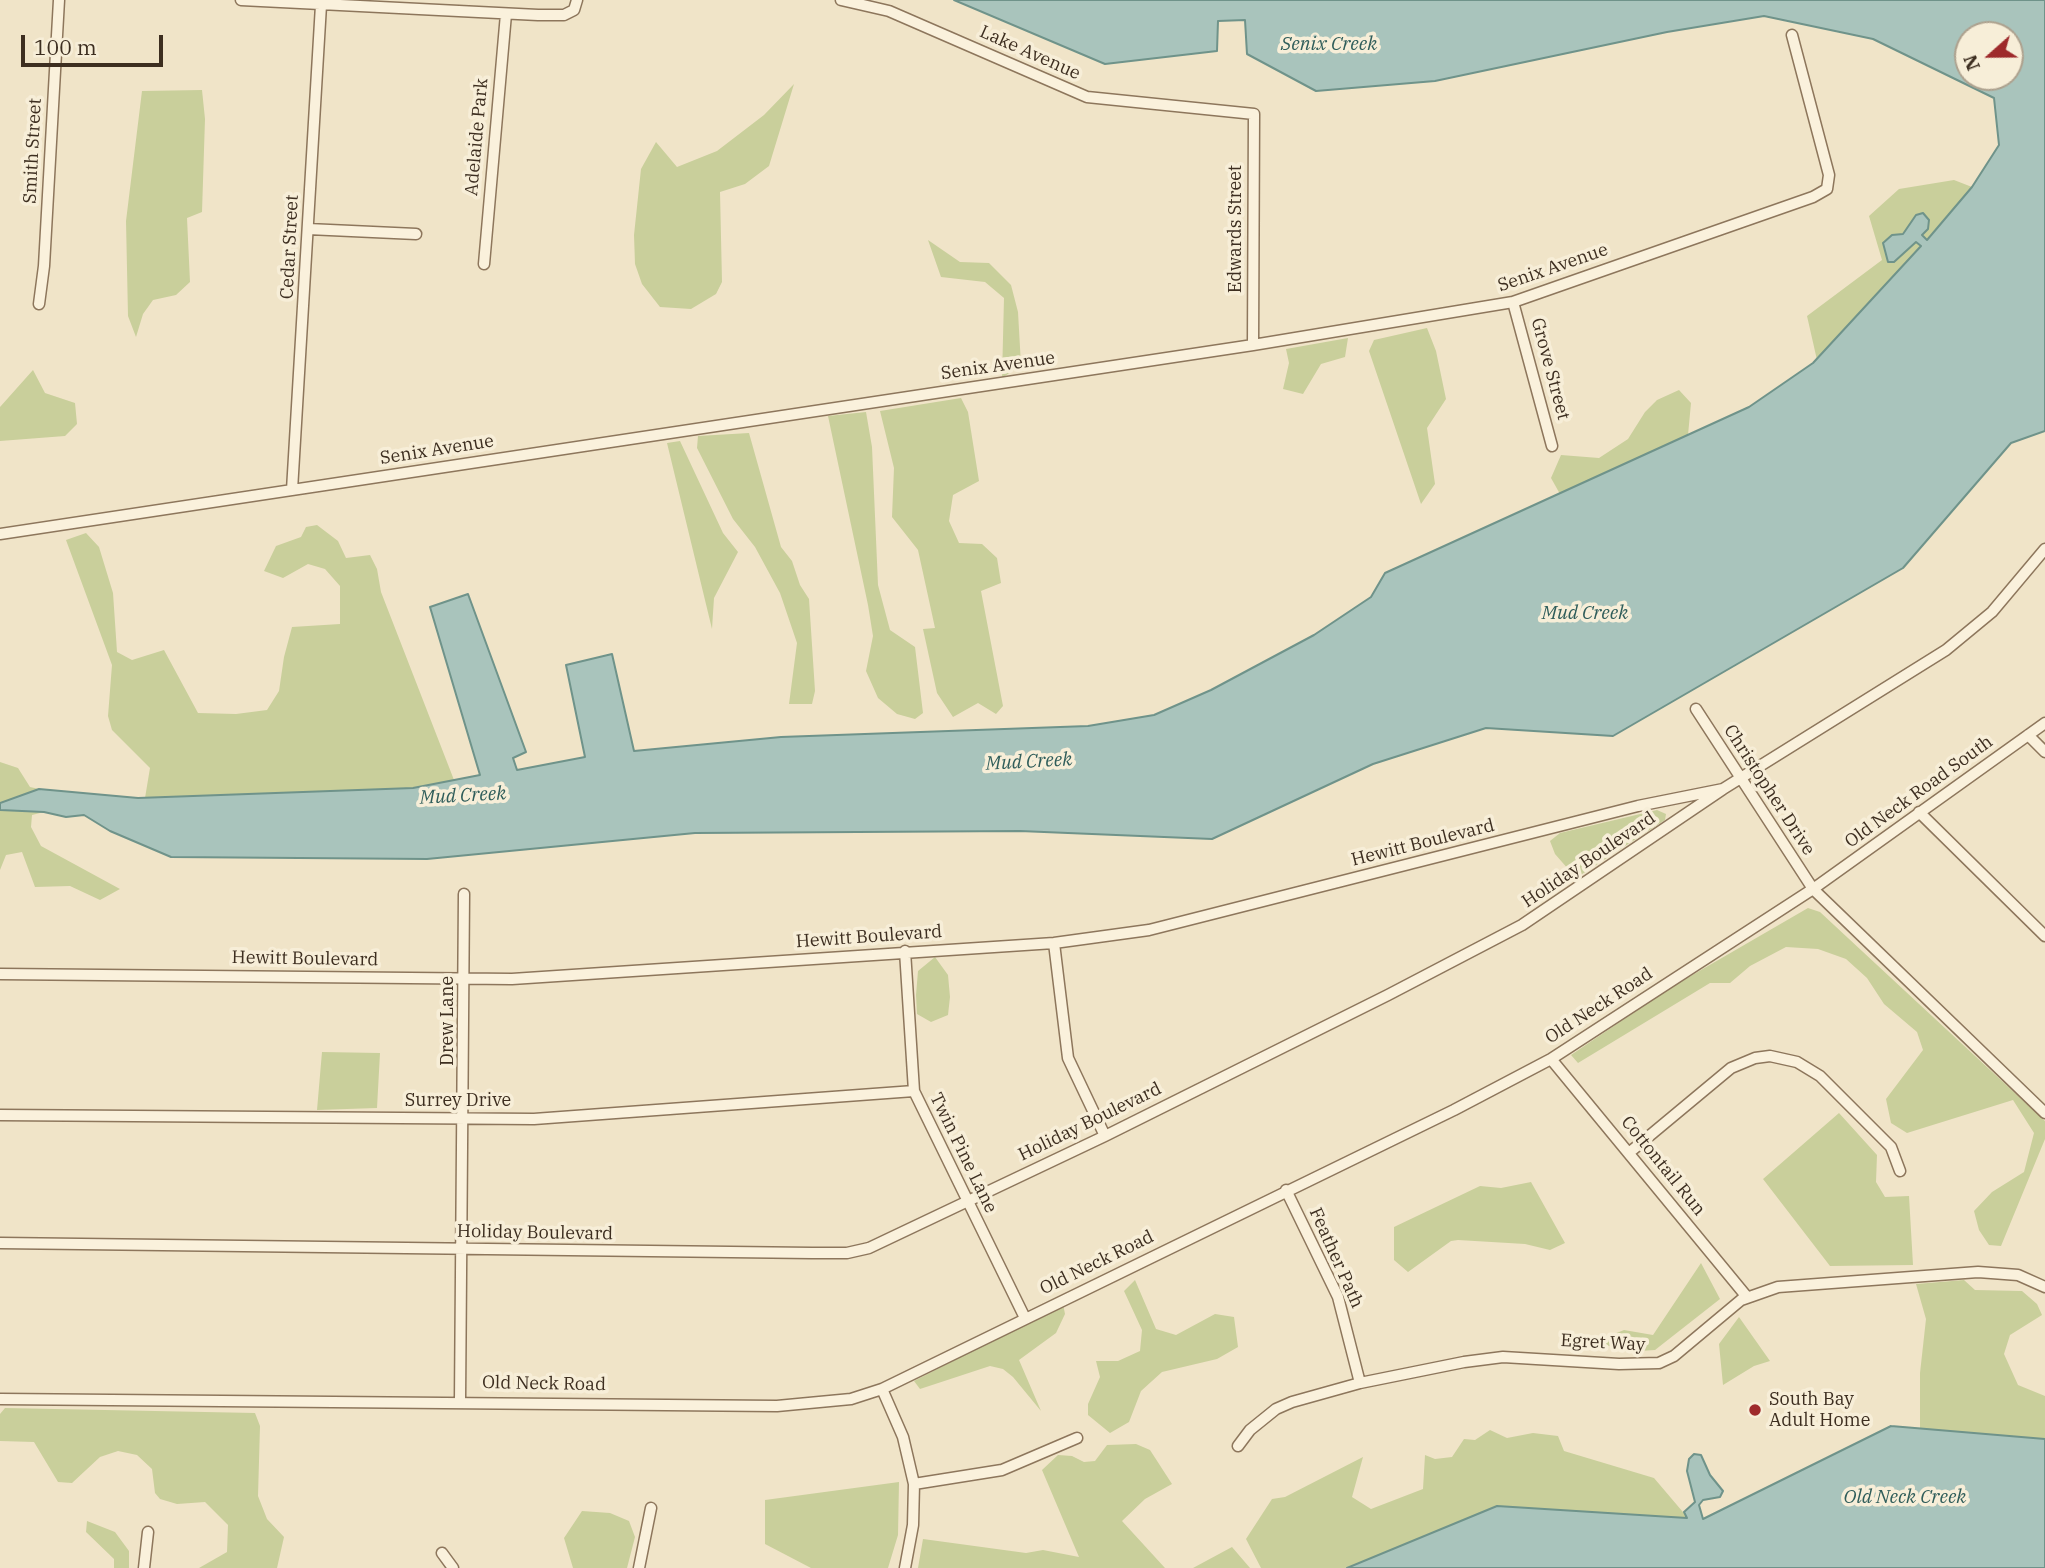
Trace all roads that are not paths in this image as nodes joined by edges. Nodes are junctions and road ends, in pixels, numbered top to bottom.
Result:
1 (59, 0) edge
2 (241, 0) edge
3 (577, 0) edge
4 (841, 0) edge
5 (321, 5) junction
6 (506, 14) junction
7 (1792, 35) dead end
8 (1254, 114) joint
9 (308, 229) junction
10 (416, 234) dead end
11 (484, 264) dead end
12 (1513, 302) junction
13 (39, 304) dead end
14 (1254, 345) junction
15 (1552, 446) dead end
16 (292, 490) junction
17 (0, 534) edge
18 (2045, 549) edge
19 (1696, 709) dead end
20 (2045, 723) edge
21 (2028, 735) junction
22 (2045, 752) edge
23 (1740, 780) junction
24 (1723, 789) junction
25 (1919, 813) junction
26 (1812, 889) junction
27 (464, 894) dead end
28 (2045, 936) edge
29 (1054, 943) junction
30 (905, 951) junction
31 (0, 974) edge
32 (466, 979) junction
33 (1551, 1059) junction
34 (914, 1091) junction
35 (2045, 1113) edge
36 (0, 1115) edge
37 (464, 1119) junction
38 (1105, 1136) junction
39 (1630, 1152) junction
40 (1900, 1171) dead end
41 (1286, 1190) junction
42 (966, 1200) junction
43 (0, 1243) edge
44 (461, 1250) junction
45 (2045, 1287) edge
46 (1747, 1297) junction
47 (1025, 1318) junction
48 (1360, 1383) junction
49 (882, 1389) junction
50 (0, 1399) edge
51 (460, 1401) junction
52 (1077, 1438) dead end
53 (1238, 1447) dead end
54 (914, 1484) junction
55 (651, 1508) dead end
56 (148, 1532) dead end
57 (442, 1553) dead end
58 (144, 1568) edge
59 (453, 1568) edge
60 (639, 1568) edge
61 (905, 1568) edge

1 - 13 street, Smith Street
2 - 5 street
3 - 6 street
4 - 8 street, Lake Avenue
5 - 6 street
5 - 9 street, Cedar Street
6 - 11 street, Adelaide Park
7 - 12 street, Senix Avenue
8 - 14 street, Edwards Street
9 - 10 street
9 - 16 street, Cedar Street
12 - 14 street, Senix Avenue
12 - 15 street, Grove Street
14 - 16 street, Senix Avenue
16 - 17 street, Senix Avenue
18 - 23 street, Holiday Boulevard
19 - 23 street, Christopher Drive
20 - 21 street, Old Neck Road South
21 - 22 street
21 - 25 street, Old Neck Road South
23 - 24 street, Holiday Boulevard
23 - 26 street, Christopher Drive
24 - 29 street, Hewitt Boulevard
24 - 38 street, Holiday Boulevard
25 - 26 street, Old Neck Road South
25 - 28 street
26 - 33 street, Old Neck Road
26 - 35 street
27 - 32 street, Drew Lane
29 - 30 street, Hewitt Boulevard
29 - 38 street
30 - 32 street, Hewitt Boulevard
30 - 34 street, Twin Pine Lane
31 - 32 street, Hewitt Boulevard
32 - 37 street, Drew Lane
33 - 39 street, Cottontail Run
33 - 41 street, Old Neck Road
34 - 37 street, Surrey Drive
34 - 42 street, Twin Pine Lane
36 - 37 street, Surrey Drive
37 - 44 street, Drew Lane
38 - 42 street, Holiday Boulevard
39 - 40 street
39 - 46 street, Cottontail Run
41 - 47 street, Old Neck Road
41 - 48 street, Feather Path
42 - 44 street, Holiday Boulevard
42 - 47 street, Twin Pine Lane
43 - 44 street, Holiday Boulevard
44 - 51 street, Drew Lane
45 - 46 street, Egret Way
46 - 48 street, Egret Way
47 - 49 street, Old Neck Road
48 - 53 street, Egret Way
49 - 51 street, Old Neck Road
49 - 54 street
50 - 51 street, Old Neck Road
52 - 54 street
54 - 61 street
55 - 60 street
56 - 58 street
57 - 59 street

